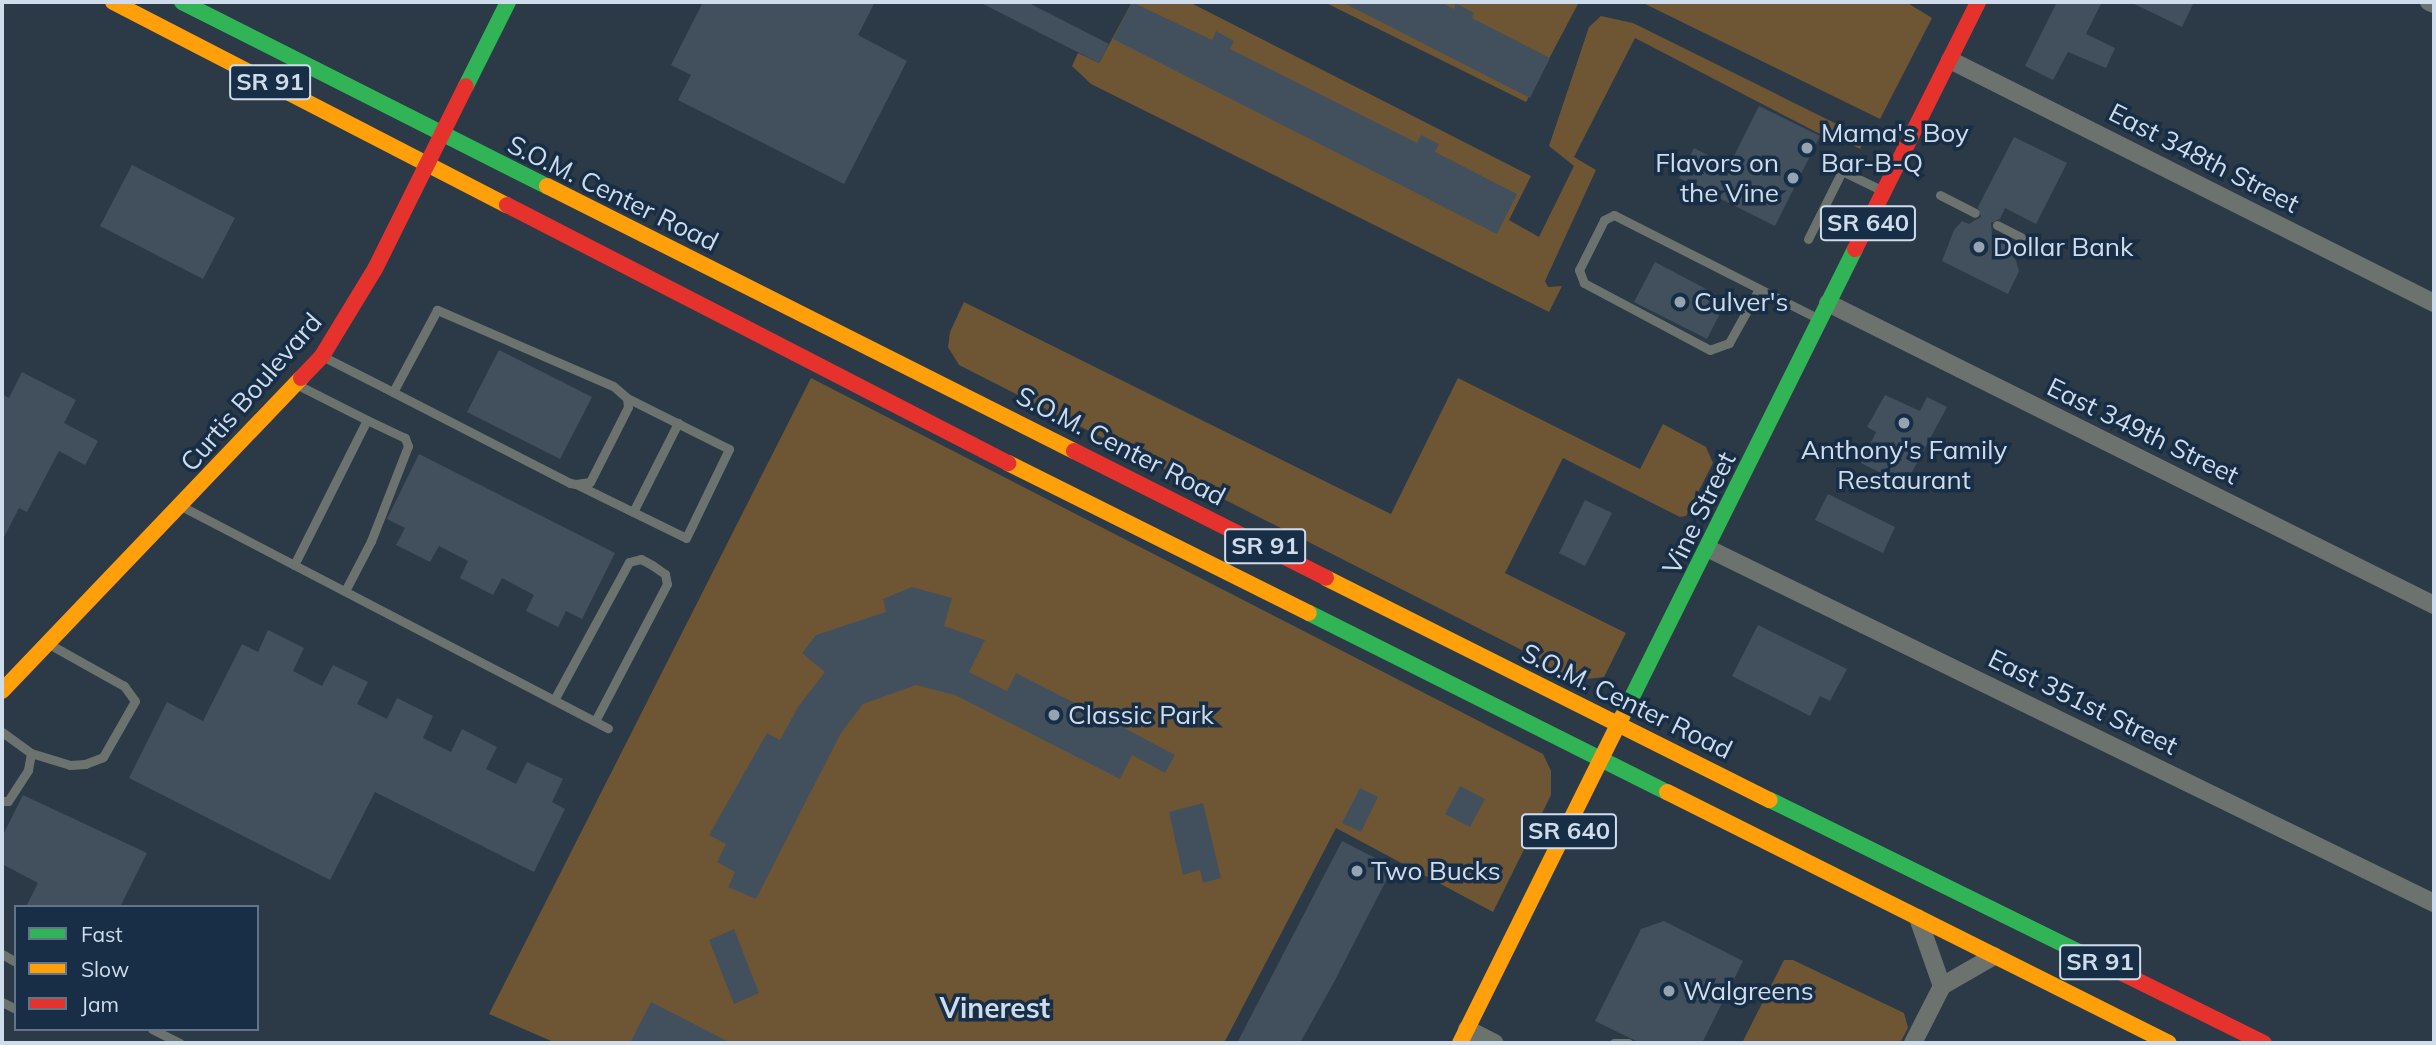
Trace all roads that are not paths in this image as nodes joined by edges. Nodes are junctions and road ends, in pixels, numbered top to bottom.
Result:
1 (113, 2) edge
2 (182, 2) edge
3 (508, 2) edge
4 (1978, 2) edge
5 (2429, 2) edge
6 (2434, 4) edge
7 (1950, 60) junction
8 (440, 136) junction
9 (427, 162) junction
10 (1884, 191) junction
11 (1940, 195) dead end
12 (1975, 213) dead end
13 (1997, 225) dead end
14 (2021, 237) dead end
15 (1808, 239) dead end
16 (1759, 289) junction
17 (2434, 303) edge
18 (1824, 312) junction
19 (322, 356) junction
20 (298, 384) junction
21 (393, 392) junction
22 (627, 398) junction
23 (367, 420) junction
24 (678, 423) junction
25 (576, 484) junction
26 (181, 506) junction
27 (633, 512) junction
28 (1709, 549) junction
29 (294, 565) junction
30 (345, 592) junction
31 (2434, 605) edge
32 (48, 643) junction
33 (2, 691) edge
34 (554, 700) junction
35 (595, 721) junction
36 (1620, 726) junction
37 (608, 728) dead end
38 (2, 732) edge
39 (31, 753) junction
40 (1603, 761) junction
41 (2, 802) edge
42 (2434, 903) edge
43 (1918, 918) junction
44 (1994, 956) junction
45 (1942, 986) junction
46 (156, 1031) edge
47 (1464, 1036) edge
48 (180, 1043) edge
49 (1495, 1043) edge
50 (1614, 1043) edge
51 (1628, 1043) edge
52 (1913, 1043) edge
53 (2169, 1043) edge
54 (2264, 1043) edge

1 - 9 main road, SR 91
2 - 8 main road, S.O.M. Center Road / SR 91
3 - 8 main road, Curtis Boulevard
4 - 7 main road, Vine Street / SR 640
5 - 6 street
7 - 10 main road, Vine Street / SR 640
7 - 17 street, East 348th Street
8 - 9 main road, Curtis Boulevard
8 - 36 main road, S.O.M. Center Road / SR 91
9 - 19 main road, Curtis Boulevard
9 - 40 main road, SR 91
10 - 15 lane
10 - 18 main road, Vine Street / SR 640
11 - 12 lane
13 - 14 lane
16 - 16 lane
16 - 18 lane
18 - 28 main road, Vine Street / SR 640
18 - 31 street, East 349th Street
19 - 20 main road, Curtis Boulevard
19 - 21 lane
20 - 23 lane
20 - 26 main road, Curtis Boulevard
21 - 22 lane
21 - 25 lane
22 - 24 lane
22 - 25 lane
23 - 29 lane
23 - 30 lane
24 - 27 lane
24 - 27 lane
25 - 27 lane
26 - 29 lane
26 - 32 main road, Curtis Boulevard
28 - 36 main road, Vine Street / SR 640
28 - 42 street, East 351st Street
29 - 30 lane
30 - 34 lane
32 - 33 main road, Curtis Boulevard
32 - 39 lane
34 - 35 lane
34 - 35 lane
35 - 37 lane
36 - 40 main road, Vine Street / SR 640
36 - 54 main road, S.O.M. Center Road / SR 91
38 - 39 lane
39 - 41 lane
40 - 43 main road, SR 91
40 - 47 main road, Vine Street / SR 640
43 - 44 main road, SR 91
43 - 45 street
44 - 45 street
44 - 53 main road, SR 91
45 - 52 street
46 - 48 lane
47 - 49 street
50 - 51 lane

